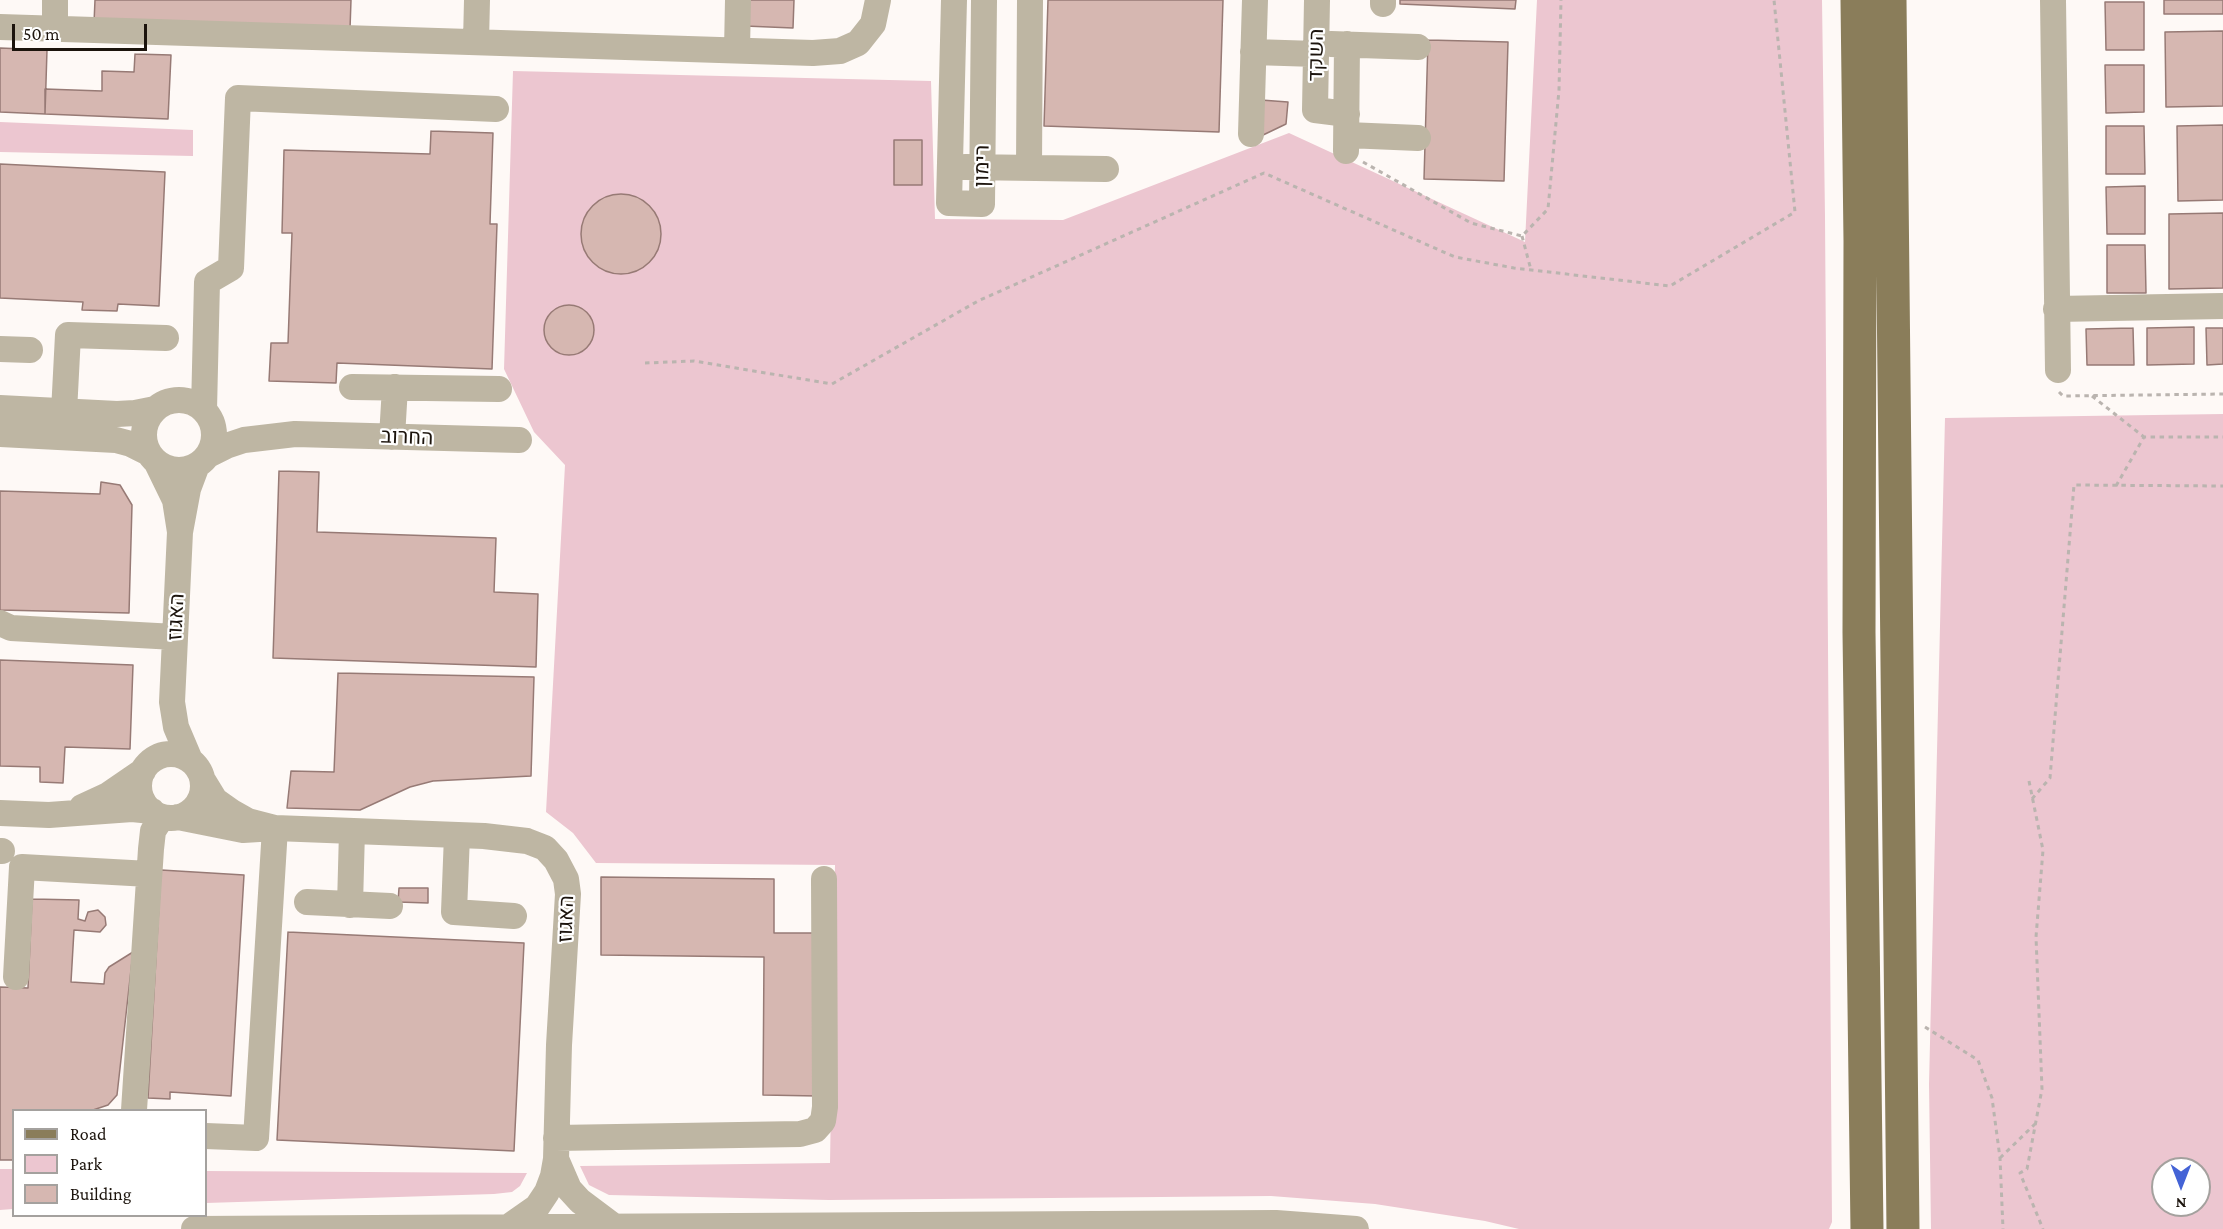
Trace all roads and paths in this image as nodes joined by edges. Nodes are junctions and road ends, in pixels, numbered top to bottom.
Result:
1 (55, 0) edge
2 (477, 0) edge
3 (738, 0) edge
4 (878, 0) edge
5 (954, 0) edge
6 (984, 0) edge
7 (1030, 0) edge
8 (1255, 0) edge
9 (1317, 0) edge
10 (1561, 0) edge
11 (1774, 0) edge
12 (1857, 0) edge
13 (1890, 0) edge
14 (2053, 0) edge
15 (0, 27) edge
16 (55, 29) junction
17 (476, 42) junction
18 (1347, 45) junction
19 (1418, 47) dead end
20 (1316, 49) junction
21 (737, 51) junction
22 (1254, 52) junction
23 (496, 109) dead end
24 (1347, 133) junction
25 (1251, 134) dead end
26 (1418, 138) dead end
27 (950, 167) junction
28 (982, 168) junction
29 (1029, 168) junction
30 (1106, 169) dead end
31 (1522, 236) junction
32 (1531, 270) junction
33 (2223, 306) edge
34 (2056, 309) junction
35 (166, 338) dead end
36 (205, 347) junction
37 (0, 349) edge
38 (30, 350) dead end
39 (645, 363) dead end
40 (2058, 370) dead end
41 (352, 387) dead end
42 (395, 387) junction
43 (499, 389) dead end
44 (2223, 394) edge
45 (2063, 396) dead end
46 (2092, 396) junction
47 (163, 405) junction
48 (0, 408) edge
49 (64, 411) junction
50 (206, 411) junction
51 (0, 434) edge
52 (295, 434) junction
53 (392, 437) junction
54 (2144, 437) junction
55 (2223, 437) edge
56 (519, 440) dead end
57 (153, 458) junction
58 (202, 460) junction
59 (2116, 486) junction
60 (2223, 486) edge
61 (180, 532) junction
62 (0, 623) edge
63 (175, 637) junction
64 (172, 702) junction
65 (190, 760) junction
66 (148, 765) junction
67 (2029, 781) dead end
68 (204, 782) junction
69 (2032, 799) junction
70 (0, 813) edge
71 (68, 813) junction
72 (164, 815) junction
73 (275, 828) junction
74 (352, 831) junction
75 (457, 835) junction
76 (149, 874) junction
77 (824, 879) dead end
78 (307, 902) dead end
79 (350, 905) junction
80 (390, 906) dead end
81 (514, 916) dead end
82 (16, 977) dead end
83 (1900, 1012) junction
84 (135, 1109) edge
85 (2036, 1122) junction
86 (207, 1136) edge
87 (556, 1149) junction
88 (2000, 1158) junction
89 (1864, 1221) edge
90 (507, 1228) edge
91 (616, 1228) edge
92 (194, 1229) edge
93 (1356, 1229) edge
94 (1903, 1229) edge
95 (2003, 1229) edge
96 (2043, 1229) edge

1 - 16 street
2 - 17 street
3 - 21 street
4 - 21 street
5 - 27 street, רימון
6 - 28 street, רימון
7 - 29 street
8 - 22 street
9 - 20 street, השקד
10 - 31 path
11 - 32 path
12 - 89 main road
13 - 83 main road
14 - 34 street
15 - 16 street
16 - 17 street
17 - 21 street
18 - 19 street
18 - 20 street
18 - 24 street
20 - 22 street
20 - 24 street, השקד
22 - 25 street
23 - 36 street
24 - 26 street
24 - 31 path
27 - 28 street
27 - 28 street, רימון
28 - 29 street
29 - 30 street
31 - 32 path
32 - 39 path
33 - 34 street
34 - 40 street
35 - 49 street
36 - 47 street
36 - 50 street
37 - 38 street
41 - 42 street
42 - 43 street
42 - 53 street
44 - 46 path
45 - 46 path
46 - 54 path
47 - 49 street
47 - 50 street
47 - 57 street
48 - 49 street
50 - 52 street, החרוב
50 - 58 street
51 - 57 street
52 - 53 street, החרוב
52 - 58 street, החרוב
53 - 56 street, החרוב
54 - 55 path
54 - 59 path
57 - 58 street
57 - 61 street, האגוז
58 - 61 street, האגוז
59 - 60 path
59 - 69 path
61 - 63 street, האגוז
62 - 63 street
63 - 64 street, האגוז
64 - 65 street, האגוז
64 - 66 street, האגוז
65 - 66 street
65 - 68 street
66 - 71 street, האגוז
66 - 72 street
67 - 69 path
68 - 72 street
68 - 73 street, האגוז
69 - 85 path
70 - 71 street, האגוז
71 - 72 street, האגוז
72 - 73 street, האגוז
72 - 76 street
73 - 74 street, האגוז
73 - 86 street
74 - 75 street, האגוז
74 - 79 street
75 - 81 street
75 - 87 street, האגוז
76 - 82 street
76 - 84 street
77 - 87 street
78 - 79 street
79 - 80 street
83 - 88 path
83 - 94 main road
85 - 88 path
85 - 96 path
87 - 90 street
87 - 91 street
88 - 95 path
90 - 91 street
90 - 92 street
91 - 93 street

